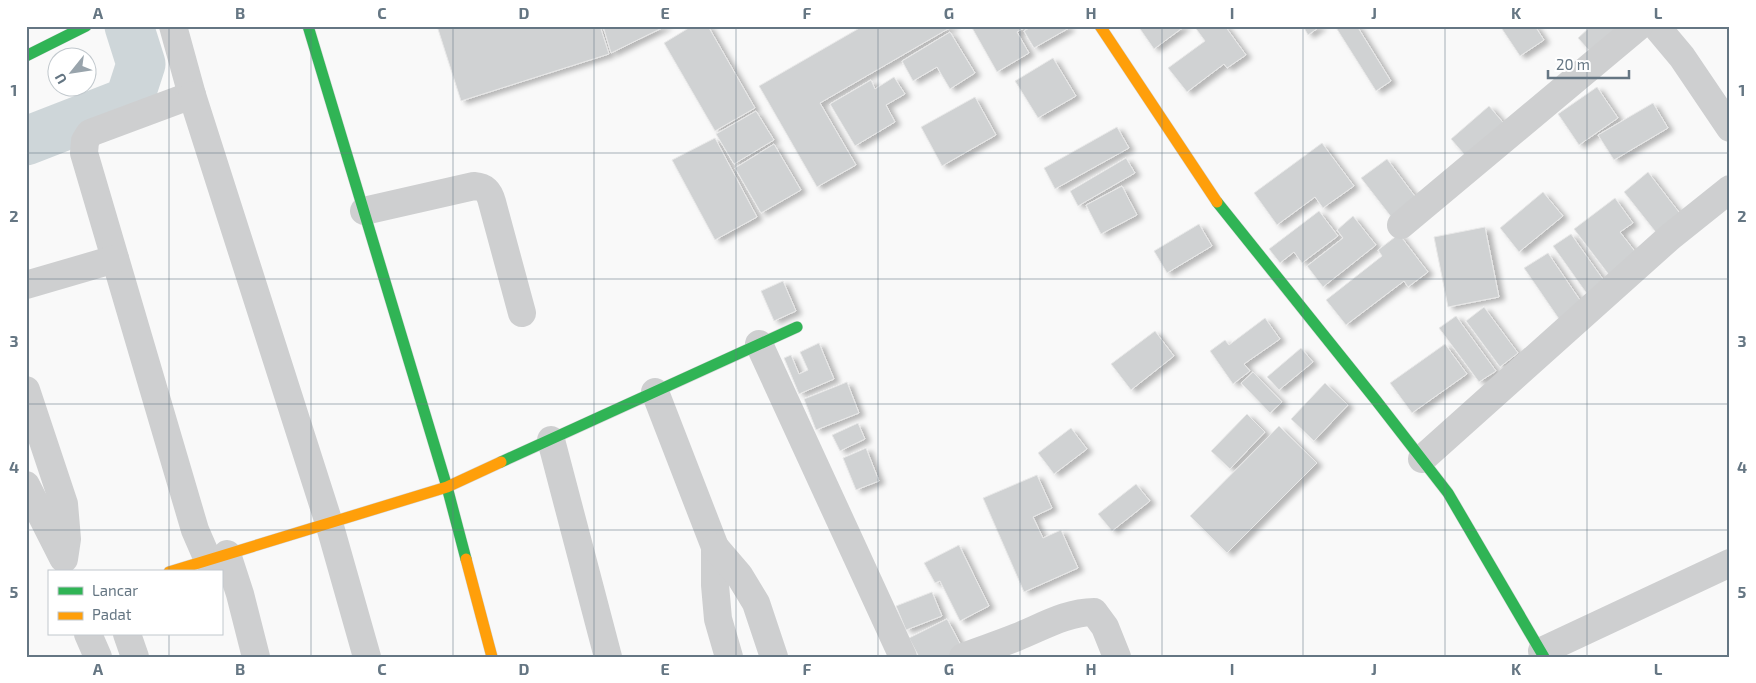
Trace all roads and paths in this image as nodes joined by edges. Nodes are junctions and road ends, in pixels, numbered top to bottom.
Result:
1 (86, 26) edge
2 (173, 26) edge
3 (308, 26) edge
4 (1100, 26) edge
5 (1639, 26) edge
6 (1656, 26) edge
7 (26, 56) edge
8 (192, 94) junction
9 (1730, 128) edge
10 (1725, 202) edge
11 (364, 211) junction
12 (1402, 225) dead end
13 (115, 259) junction
14 (26, 284) edge
15 (522, 313) dead end
16 (797, 327) dead end
17 (759, 344) junction
18 (26, 390) edge
19 (655, 392) junction
20 (550, 440) junction
21 (1422, 460) junction
22 (26, 485) edge
23 (447, 488) junction
24 (329, 523) junction
25 (715, 547) junction
26 (218, 557) junction
27 (1730, 563) edge
28 (66, 565) edge
29 (176, 570) edge
30 (89, 636) edge
31 (128, 636) edge
32 (1543, 654) edge
33 (98, 657) edge
34 (135, 657) edge
35 (256, 657) edge
36 (366, 657) edge
37 (492, 657) edge
38 (608, 657) edge
39 (729, 657) edge
40 (774, 657) edge
41 (903, 657) edge
42 (963, 657) edge
43 (1117, 657) edge

1 - 7 street
2 - 8 street
3 - 11 street
4 - 21 street
5 - 12 street
6 - 9 street
8 - 13 street
8 - 24 street
10 - 21 street
11 - 15 street
11 - 23 street
13 - 14 street
13 - 26 street
16 - 17 street
17 - 19 street
17 - 41 street
18 - 28 street
19 - 20 street
19 - 25 street
20 - 23 street
20 - 38 street
21 - 32 street
22 - 28 street
23 - 24 street
23 - 37 street
24 - 26 street
24 - 36 street
25 - 39 street
25 - 40 street
26 - 29 street
26 - 35 street
27 - 32 street
30 - 33 street
31 - 34 street
42 - 43 street

